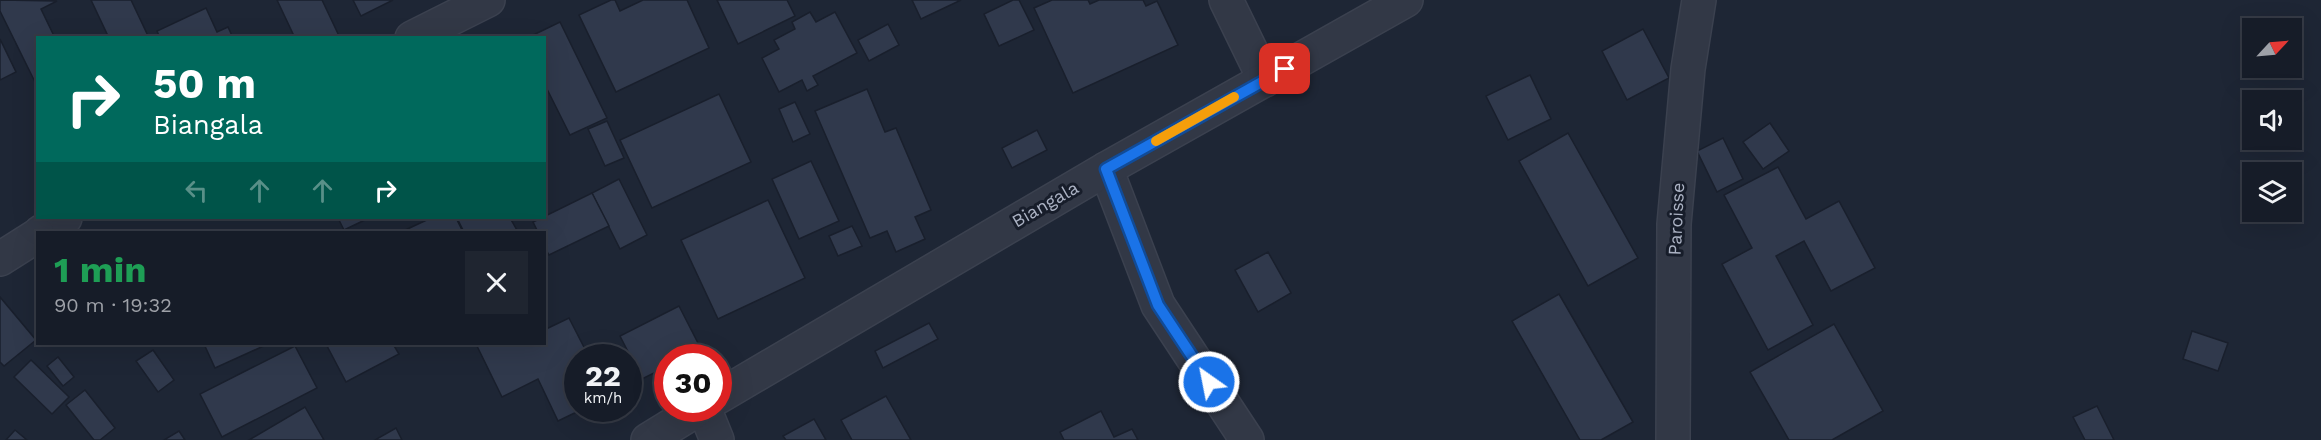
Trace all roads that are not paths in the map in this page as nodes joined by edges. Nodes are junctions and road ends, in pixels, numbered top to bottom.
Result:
1 (488, 0) edge
2 (1226, 0) edge
3 (1406, 0) edge
4 (1700, 0) edge
5 (416, 36) edge
6 (1265, 80) junction
7 (1106, 169) junction
8 (63, 219) edge
9 (44, 231) edge
10 (36, 236) edge
11 (0, 259) edge
12 (732, 389) edge
13 (677, 422) edge
14 (710, 422) edge
15 (648, 440) edge
16 (717, 440) edge
17 (1246, 440) edge
18 (1673, 440) edge

1 - 5 street
2 - 6 street
3 - 6 street, Biangala
4 - 18 street, Paroisse
6 - 7 street, Biangala
7 - 12 street, Biangala
7 - 17 street
8 - 9 street
10 - 11 street
13 - 15 street
14 - 16 street

